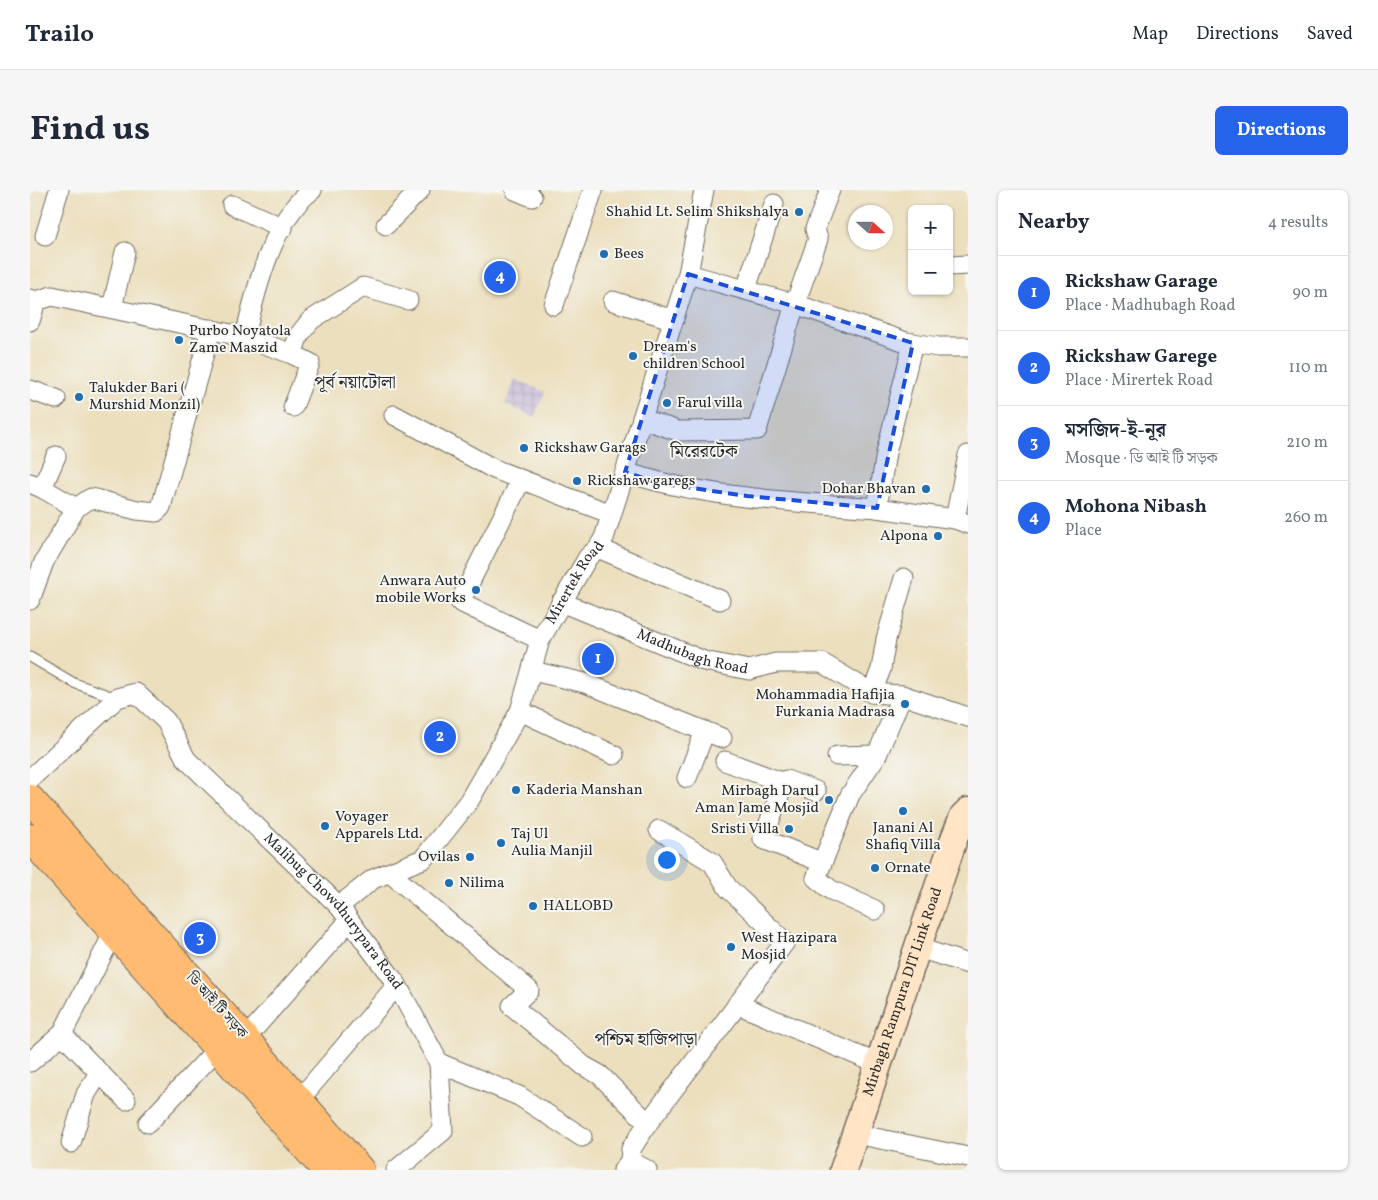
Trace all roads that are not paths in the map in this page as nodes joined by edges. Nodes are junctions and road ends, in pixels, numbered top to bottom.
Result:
1 (59, 190) edge
2 (312, 190) edge
3 (420, 190) edge
4 (593, 190) edge
5 (704, 190) edge
6 (830, 190) edge
7 (774, 204) dead end
8 (232, 205) dead end
9 (386, 225) dead end
10 (283, 228) junction
11 (44, 236) dead end
12 (125, 252) dead end
13 (968, 265) edge
14 (953, 266) edge
15 (688, 274) junction
16 (746, 289) junction
17 (33, 300) edge
18 (408, 300) dead end
19 (614, 301) dead end
20 (795, 304) junction
21 (554, 305) dead end
22 (112, 308) junction
23 (674, 320) junction
24 (30, 321) edge
25 (211, 329) junction
26 (245, 337) junction
27 (913, 343) junction
28 (968, 346) edge
29 (292, 354) junction
30 (30, 390) edge
31 (56, 399) dead end
32 (293, 406) dead end
33 (394, 415) dead end
34 (642, 419) junction
35 (968, 455) edge
36 (56, 456) dead end
37 (625, 472) junction
38 (521, 480) junction
39 (36, 485) edge
40 (76, 508) junction
41 (877, 508) junction
42 (611, 514) junction
43 (962, 522) edge
44 (598, 548) junction
45 (904, 578) dead end
46 (30, 600) edge
47 (720, 600) dead end
48 (561, 602) junction
49 (540, 640) junction
50 (30, 657) edge
51 (532, 671) junction
52 (872, 693) junction
53 (902, 695) junction
54 (117, 698) junction
55 (520, 711) junction
56 (968, 717) edge
57 (614, 755) dead end
58 (837, 756) dead end
59 (877, 756) junction
60 (725, 761) dead end
61 (687, 778) dead end
62 (30, 779) edge
63 (784, 783) junction
64 (816, 791) dead end
65 (30, 799) edge
66 (964, 822) edge
67 (659, 830) dead end
68 (30, 838) edge
69 (821, 862) junction
70 (390, 872) junction
71 (875, 910) dead end
72 (344, 914) junction
73 (114, 932) junction
74 (916, 947) junction
75 (968, 964) edge
76 (397, 986) junction
77 (736, 1004) junction
78 (62, 1034) junction
79 (245, 1039) junction
80 (218, 1048) junction
81 (30, 1062) edge
82 (439, 1063) junction
83 (878, 1064) junction
84 (99, 1074) junction
85 (126, 1100) dead end
86 (299, 1100) junction
87 (148, 1123) dead end
88 (648, 1123) junction
89 (856, 1134) junction
90 (582, 1137) dead end
91 (71, 1143) dead end
92 (968, 1157) edge
93 (626, 1166) edge
94 (321, 1169) edge
95 (360, 1170) edge
96 (396, 1170) edge
97 (647, 1170) edge
98 (843, 1170) edge

1 - 11 street
2 - 10 street
3 - 9 street
4 - 21 street
5 - 15 street, Mirertek Road
6 - 20 street
7 - 16 street
8 - 10 street
10 - 26 street
12 - 22 street
13 - 14 street
15 - 16 street
15 - 23 street, Mirertek Road
16 - 20 street
17 - 22 street
17 - 24 street
18 - 29 street
19 - 23 street
20 - 27 street
20 - 34 street
22 - 25 street
23 - 34 street, Mirertek Road
25 - 26 street
25 - 40 street
26 - 29 street
27 - 28 street
27 - 41 street
29 - 32 street
30 - 31 street
33 - 38 street
34 - 37 street, Mirertek Road
35 - 43 street
36 - 39 street
37 - 41 street
37 - 42 street, Mirertek Road
38 - 42 street
38 - 49 street
39 - 40 street
40 - 46 street
41 - 43 street
42 - 44 street, Mirertek Road
44 - 47 street
44 - 48 street, Mirertek Road
45 - 52 street
48 - 49 street, Mirertek Road
48 - 52 street, Madhubagh Road
49 - 51 street, Mirertek Road
50 - 54 lane, Malibug Chowdhurypara Road
51 - 55 street, Mirertek Road
51 - 61 street
52 - 53 street, Madhubagh Road
53 - 56 street, Madhubagh Road
53 - 59 street
54 - 62 street
54 - 72 street, Malibug Chowdhurypara Road
55 - 57 street
55 - 70 street, Mirertek Road
58 - 59 street
59 - 69 street
60 - 63 street
63 - 64 street
63 - 69 street
65 - 79 main road, ডি আই টি সড়ক
66 - 74 street, Mirbagh Rampura DIT Link Road
67 - 77 street
68 - 73 main road, ডি আই টি সড়ক
69 - 71 street
70 - 72 street, Mirertek Road
70 - 88 street
72 - 76 street, Malibug Chowdhurypara Road
72 - 79 street, Mirertek Road
73 - 78 street
73 - 80 main road, ডি আই টি সড়ক
74 - 75 street
74 - 83 street, Mirbagh Rampura DIT Link Road
76 - 82 street, Malibug Chowdhurypara Road
76 - 86 street
77 - 83 street
77 - 88 street
78 - 81 street
78 - 84 street
79 - 86 main road, ডি আই টি সড়ক
80 - 87 street
80 - 94 main road, ডি আই টি সড়ক
82 - 90 street
82 - 96 street, Malibug Chowdhurypara Road
83 - 89 street, Mirbagh Rampura DIT Link Road
84 - 85 street
84 - 91 street
86 - 95 main road, ডি আই টি সড়ক
88 - 93 street
89 - 92 street
89 - 98 street, Mirbagh Rampura DIT Link Road
93 - 97 street

